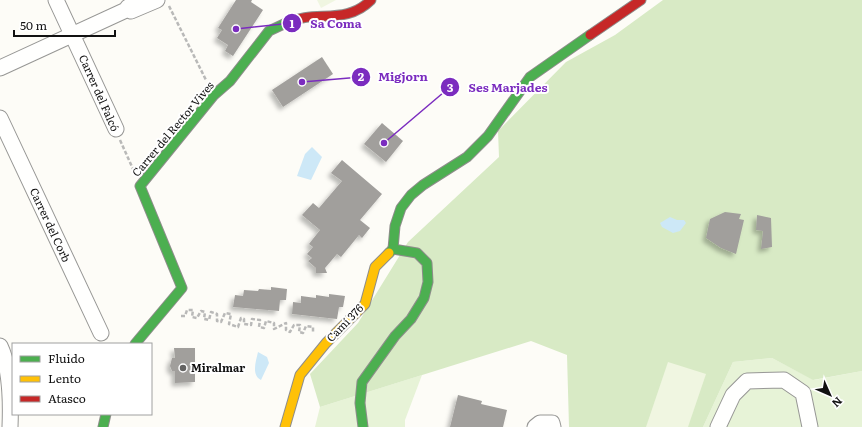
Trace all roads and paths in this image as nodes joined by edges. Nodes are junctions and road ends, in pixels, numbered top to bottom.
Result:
1 (56, 0) edge
2 (140, 0) edge
3 (157, 0) edge
4 (166, 0) edge
5 (371, 0) edge
6 (641, 0) edge
7 (126, 10) junction
8 (72, 34) junction
9 (0, 68) edge
10 (214, 95) junction
11 (0, 118) edge
12 (116, 130) joint
13 (140, 186) junction
14 (393, 249) junction
15 (167, 307) junction
16 (317, 327) dead end
17 (101, 333) dead end
18 (136, 343) edge
19 (0, 346) edge
20 (106, 415) edge
21 (10, 427) edge
22 (103, 427) edge
23 (285, 427) edge
24 (363, 427) edge
25 (535, 427) edge
26 (553, 427) edge
27 (718, 427) edge
28 (810, 427) edge

1 - 8 street, Carrer del Falcó
2 - 7 street
3 - 7 street
4 - 10 path
5 - 10 street, Carrer del Rector Vives
6 - 14 street
7 - 8 street
8 - 9 street
8 - 12 street, Carrer del Falcó
10 - 13 street, Carrer del Rector Vives
11 - 17 street, Carrer del Corb
12 - 13 path, Carrer del Falcó
13 - 15 street, Carrer del Rector Vives
14 - 23 street, Camí 376
14 - 24 street
15 - 16 path
15 - 18 street, Carrer del Rector Vives
19 - 21 street
20 - 22 street
25 - 26 street
27 - 28 street

